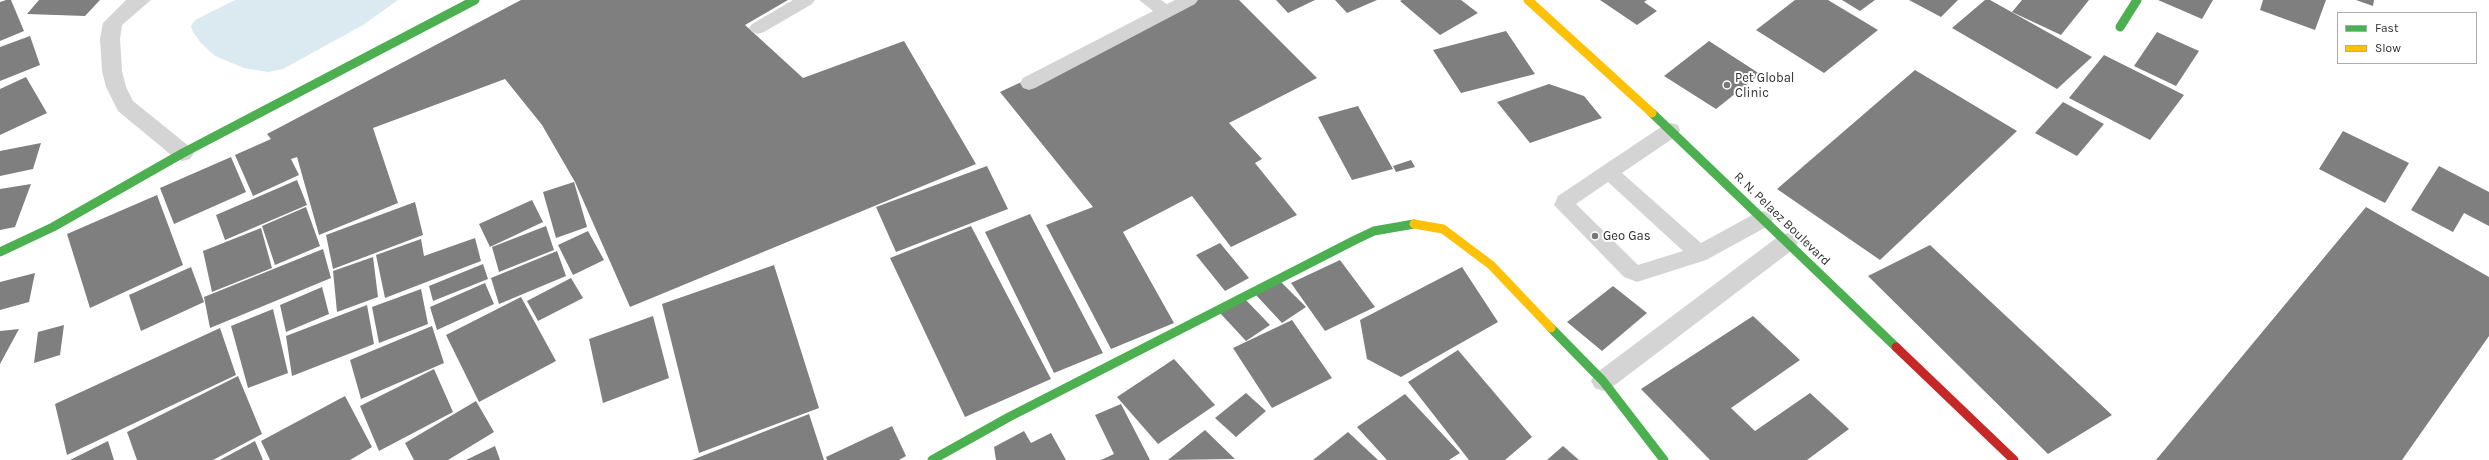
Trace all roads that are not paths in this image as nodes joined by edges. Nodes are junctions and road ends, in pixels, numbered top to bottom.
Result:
1 (141, 0) edge
2 (475, 0) edge
3 (806, 0) edge
4 (1148, 0) edge
5 (1189, 0) edge
6 (1528, 0) edge
7 (2137, 0) edge
8 (1165, 11) junction
9 (2120, 27) dead end
10 (758, 28) dead end
11 (1029, 82) dead end
12 (1671, 130) junction
13 (183, 153) junction
14 (1609, 172) junction
15 (1763, 219) junction
16 (1787, 242) junction
17 (0, 252) edge
18 (1699, 254) junction
19 (1602, 381) junction
20 (932, 460) edge
21 (1664, 460) edge
22 (2014, 460) edge

1 - 13 street
2 - 13 street
3 - 10 lane
4 - 8 lane
5 - 8 lane
6 - 12 street, R. N. Pelaez Boulevard
7 - 9 street
8 - 11 lane
12 - 14 lane
12 - 15 street, R. N. Pelaez Boulevard
13 - 17 street
14 - 18 lane
14 - 18 lane
15 - 16 street, R. N. Pelaez Boulevard
15 - 18 lane
16 - 19 street
16 - 22 street, R. N. Pelaez Boulevard
19 - 20 street
19 - 21 street

